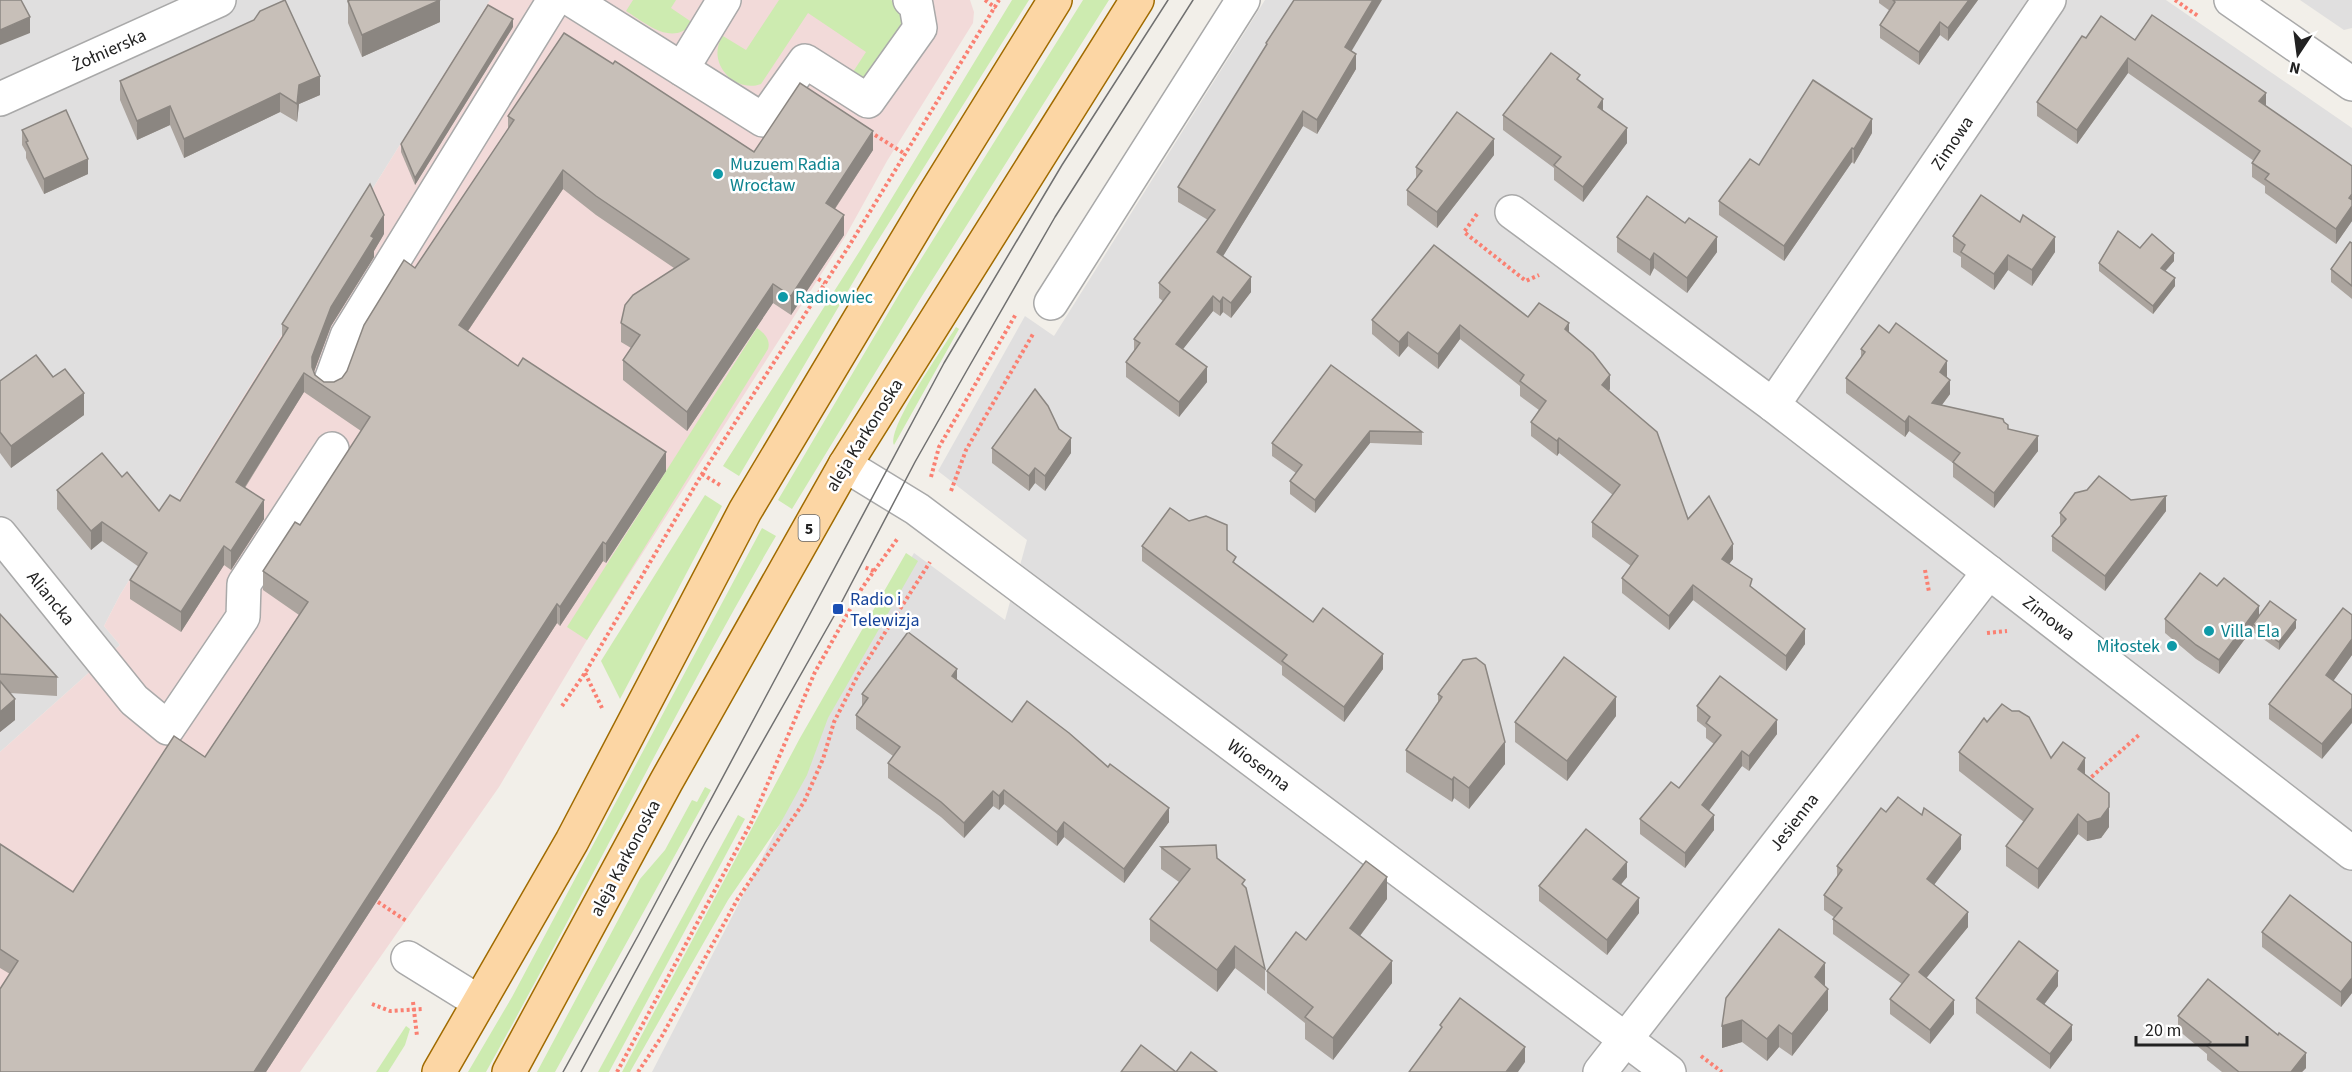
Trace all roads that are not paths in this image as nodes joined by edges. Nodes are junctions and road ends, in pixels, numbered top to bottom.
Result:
1 (219, 0) edge
2 (554, 0) edge
3 (572, 0) edge
4 (724, 0) edge
5 (910, 0) edge
6 (1055, 0) edge
7 (1137, 0) edge
8 (1243, 0) edge
9 (2049, 0) edge
10 (2232, 0) edge
11 (682, 69) junction
12 (2352, 84) edge
13 (0, 99) edge
14 (1512, 212) dead end
15 (1052, 303) road end
16 (330, 383) edge
17 (1773, 405) junction
18 (332, 449) dead end
19 (845, 465) junction
20 (0, 534) edge
21 (1989, 572) junction
22 (2352, 853) edge
23 (408, 958) dead end
24 (479, 1002) junction
25 (1625, 1038) junction
26 (439, 1072) edge
27 (509, 1072) edge
28 (1600, 1072) edge
29 (1669, 1072) edge

1 - 13 street, Żołnierska
2 - 16 street
3 - 11 street
4 - 11 street
5 - 11 street
6 - 24 main road
7 - 19 main road, aleja Karkonoska / 5
8 - 15 street
9 - 17 street, Zimowa
10 - 12 street
14 - 17 street, Zimowa
17 - 21 street, Zimowa
18 - 20 street, Aliancka
19 - 25 street, Wiosenna
19 - 27 main road, aleja Karkonoska / 5
21 - 22 street, Zimowa
21 - 25 street, Jesienna
23 - 24 street
24 - 26 main road
25 - 28 street, Jesienna
25 - 29 street, Wiosenna

